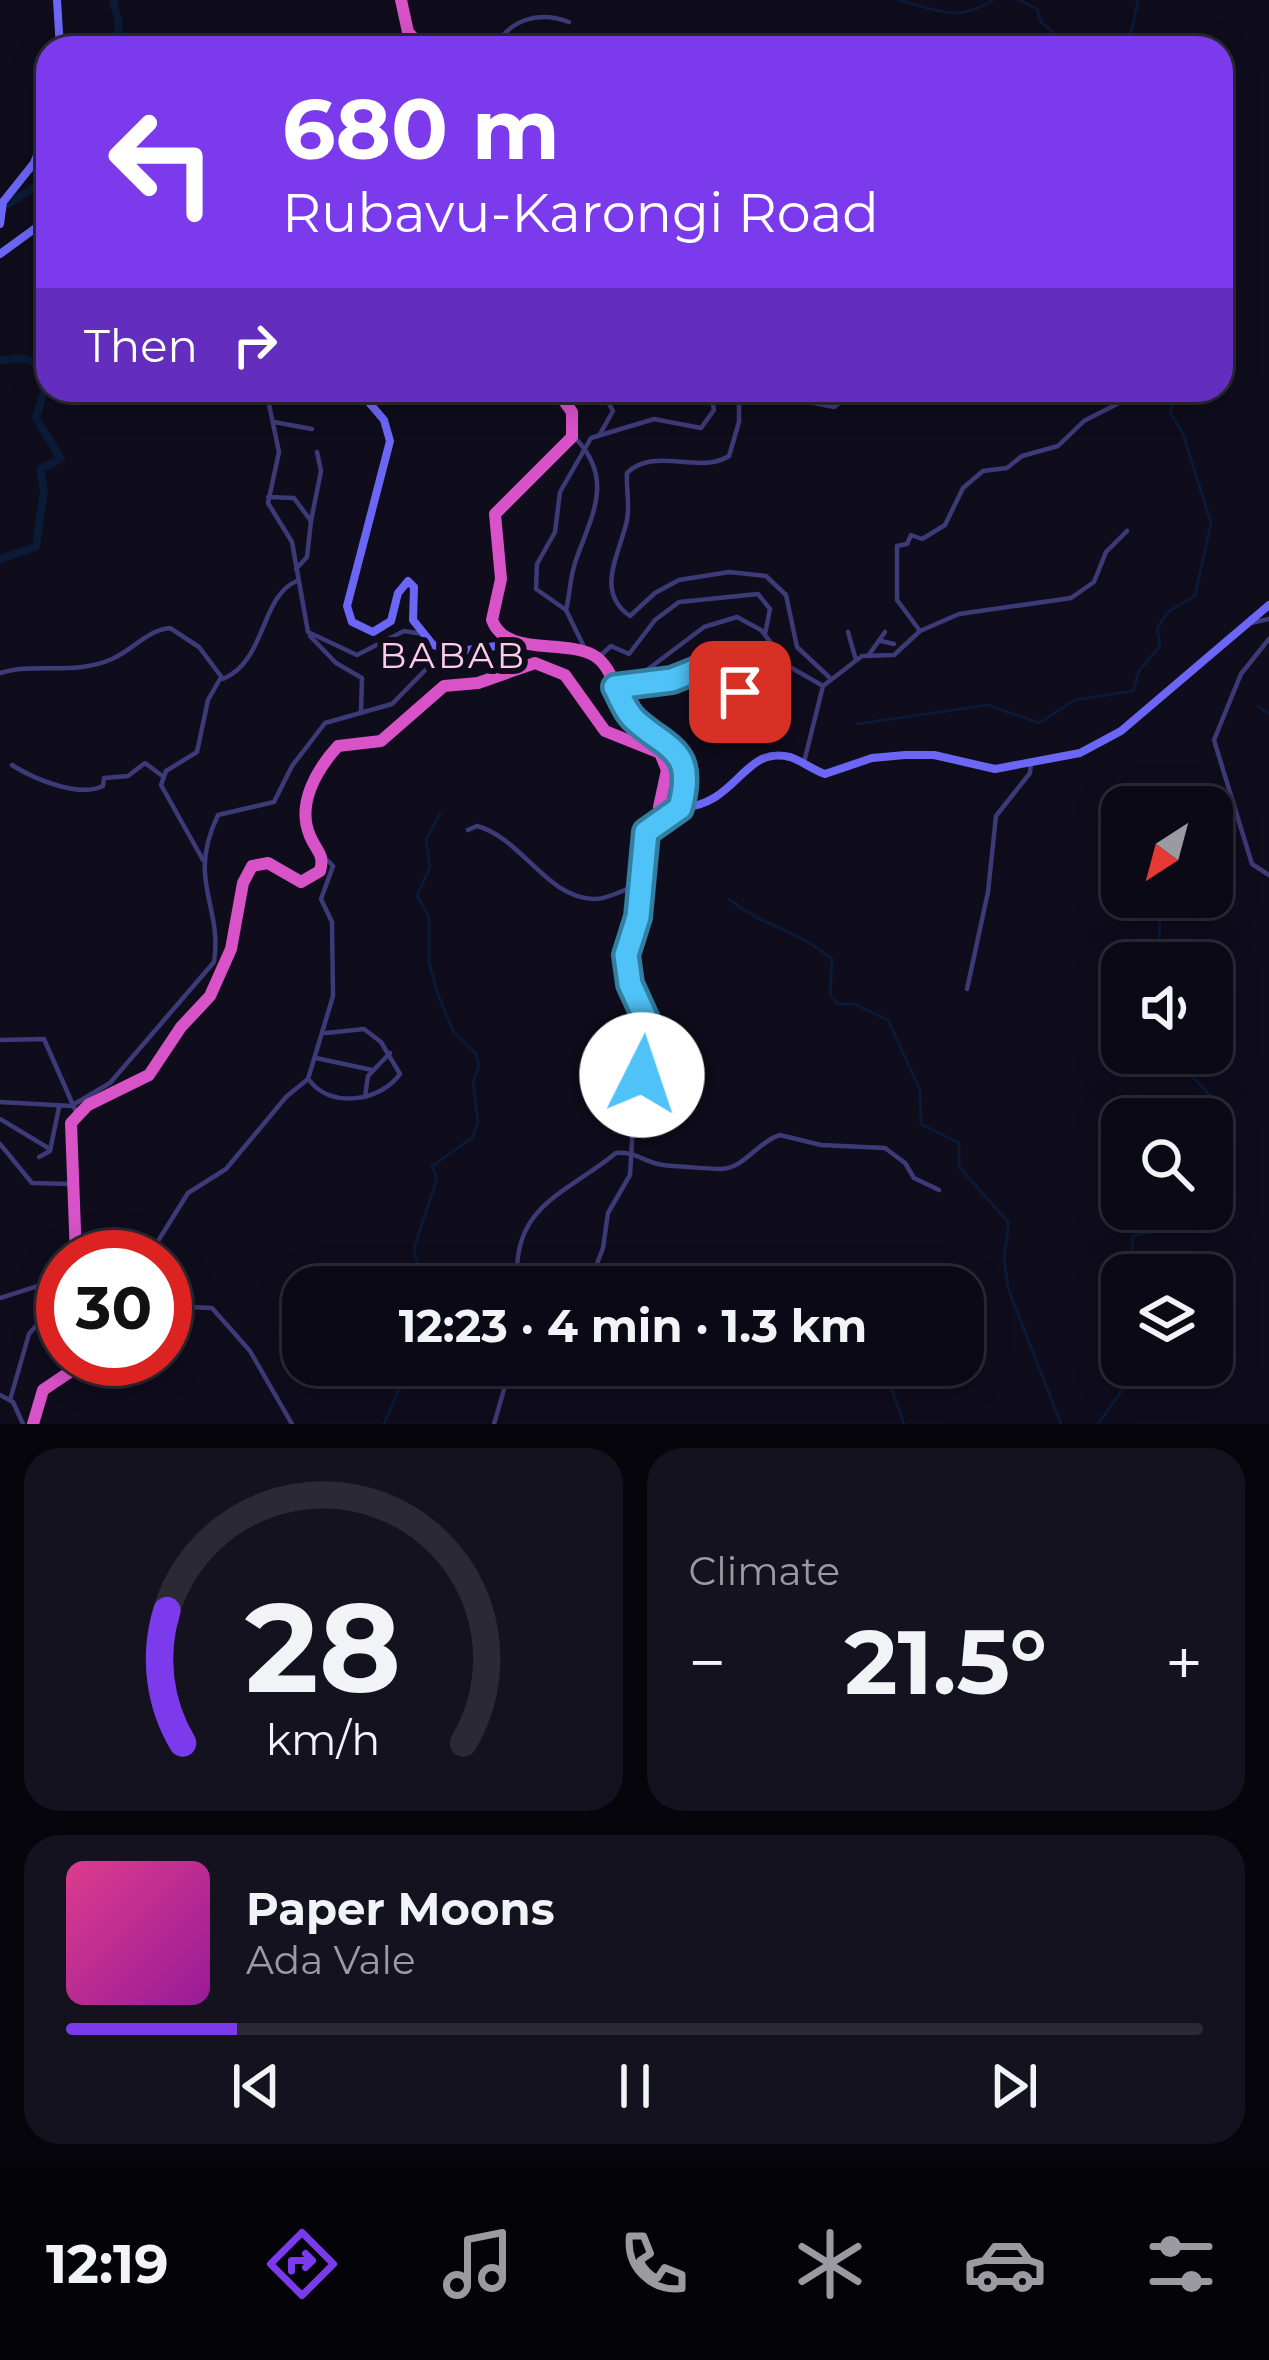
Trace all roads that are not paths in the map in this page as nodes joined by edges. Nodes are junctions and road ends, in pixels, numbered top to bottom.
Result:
1 (58, 0) edge
2 (401, 0) edge
3 (568, 22) dead end
4 (62, 36) edge
5 (412, 36) edge
6 (502, 36) edge
7 (36, 158) edge
8 (2, 208) edge
9 (0, 224) edge
10 (36, 227) edge
11 (0, 254) edge
12 (269, 402) edge
13 (369, 402) edge
14 (566, 402) edge
15 (609, 402) edge
16 (712, 402) edge
17 (739, 402) edge
18 (810, 402) edge
19 (840, 402) edge
20 (1118, 404) dead end
21 (274, 422) junction
22 (313, 429) dead end
23 (600, 434) junction
24 (572, 436) junction
25 (584, 447) junction
26 (317, 452) dead end
27 (268, 497) junction
28 (311, 521) junction
29 (1127, 531) dead end
30 (296, 569) junction
31 (297, 581) junction
32 (1269, 605) edge
33 (566, 610) junction
34 (1269, 619) edge
35 (1249, 623) junction
36 (920, 631) junction
37 (308, 632) junction
38 (848, 632) dead end
39 (885, 632) dead end
40 (422, 634) junction
41 (765, 634) junction
42 (1269, 639) edge
43 (881, 641) junction
44 (519, 642) junction
45 (894, 644) dead end
46 (445, 650) junction
47 (592, 655) junction
48 (868, 656) junction
49 (856, 660) junction
50 (0, 673) edge
51 (829, 676) junction
52 (221, 677) junction
53 (621, 686) junction
54 (823, 686) junction
55 (720, 701) dead end
56 (361, 711) junction
57 (1031, 762) junction
58 (803, 763) junction
59 (12, 765) dead end
60 (163, 777) junction
61 (673, 810) junction
62 (468, 830) dead end
63 (322, 855) junction
64 (203, 860) junction
65 (1269, 874) edge
66 (639, 886) junction
67 (967, 989) dead end
68 (326, 1033) junction
69 (0, 1040) edge
70 (390, 1053) junction
71 (316, 1058) junction
72 (372, 1070) junction
73 (308, 1079) junction
74 (364, 1097) junction
75 (0, 1102) edge
76 (59, 1107) junction
77 (74, 1110) junction
78 (0, 1119) edge
79 (0, 1144) edge
80 (50, 1149) junction
81 (631, 1153) junction
82 (39, 1156) dead end
83 (76, 1188) junction
84 (939, 1190) dead end
85 (76, 1230) edge
86 (165, 1230) edge
87 (516, 1266) edge
88 (596, 1266) edge
89 (36, 1287) edge
90 (0, 1298) edge
91 (192, 1307) edge
92 (36, 1326) edge
93 (50, 1386) edge
94 (505, 1386) edge
95 (0, 1395) edge
96 (10, 1400) junction
97 (23, 1424) edge
98 (33, 1424) edge
99 (292, 1424) edge
100 (494, 1424) edge

1 - 4 main road
2 - 5 highway
3 - 6 street
7 - 8 main road
8 - 9 main road
10 - 11 main road
12 - 21 street
13 - 40 main road
14 - 24 highway
15 - 23 street
16 - 23 street
17 - 51 street
18 - 19 street
20 - 36 street
21 - 22 street
21 - 27 street
23 - 25 street
24 - 25 street
24 - 44 highway
25 - 33 street
25 - 33 street
26 - 28 street
27 - 28 street
27 - 30 street
28 - 30 street
29 - 36 street
30 - 31 street
31 - 37 street
31 - 52 street
32 - 35 main road
33 - 47 street
34 - 35 street
35 - 57 main road
36 - 48 street
37 - 40 street
37 - 56 street
38 - 49 street
39 - 43 street
40 - 46 main road
41 - 47 street
41 - 53 street
41 - 54 street
42 - 65 street
43 - 45 street
43 - 48 street
44 - 46 main road
44 - 47 highway
46 - 56 street
47 - 53 highway
48 - 49 street
49 - 51 street
50 - 52 street
51 - 54 street
52 - 60 street
53 - 55 street
53 - 61 highway
54 - 58 street
56 - 64 street
57 - 58 main road
57 - 67 street
58 - 61 main road
59 - 60 street
60 - 64 street
61 - 63 highway
61 - 66 street
62 - 66 street
63 - 68 street
63 - 77 highway
64 - 77 street
66 - 81 street
68 - 70 street
68 - 71 street
69 - 77 street
70 - 72 street
70 - 74 street
71 - 72 street
71 - 73 street
72 - 74 street
73 - 74 street
73 - 86 street
75 - 76 street
76 - 77 street
76 - 80 street
77 - 83 highway
78 - 80 street
79 - 83 street
80 - 82 street
81 - 84 street
81 - 87 street
81 - 88 street
83 - 85 highway
89 - 90 street
91 - 99 street
92 - 96 street
93 - 98 highway
94 - 100 street
95 - 96 street
96 - 97 street

